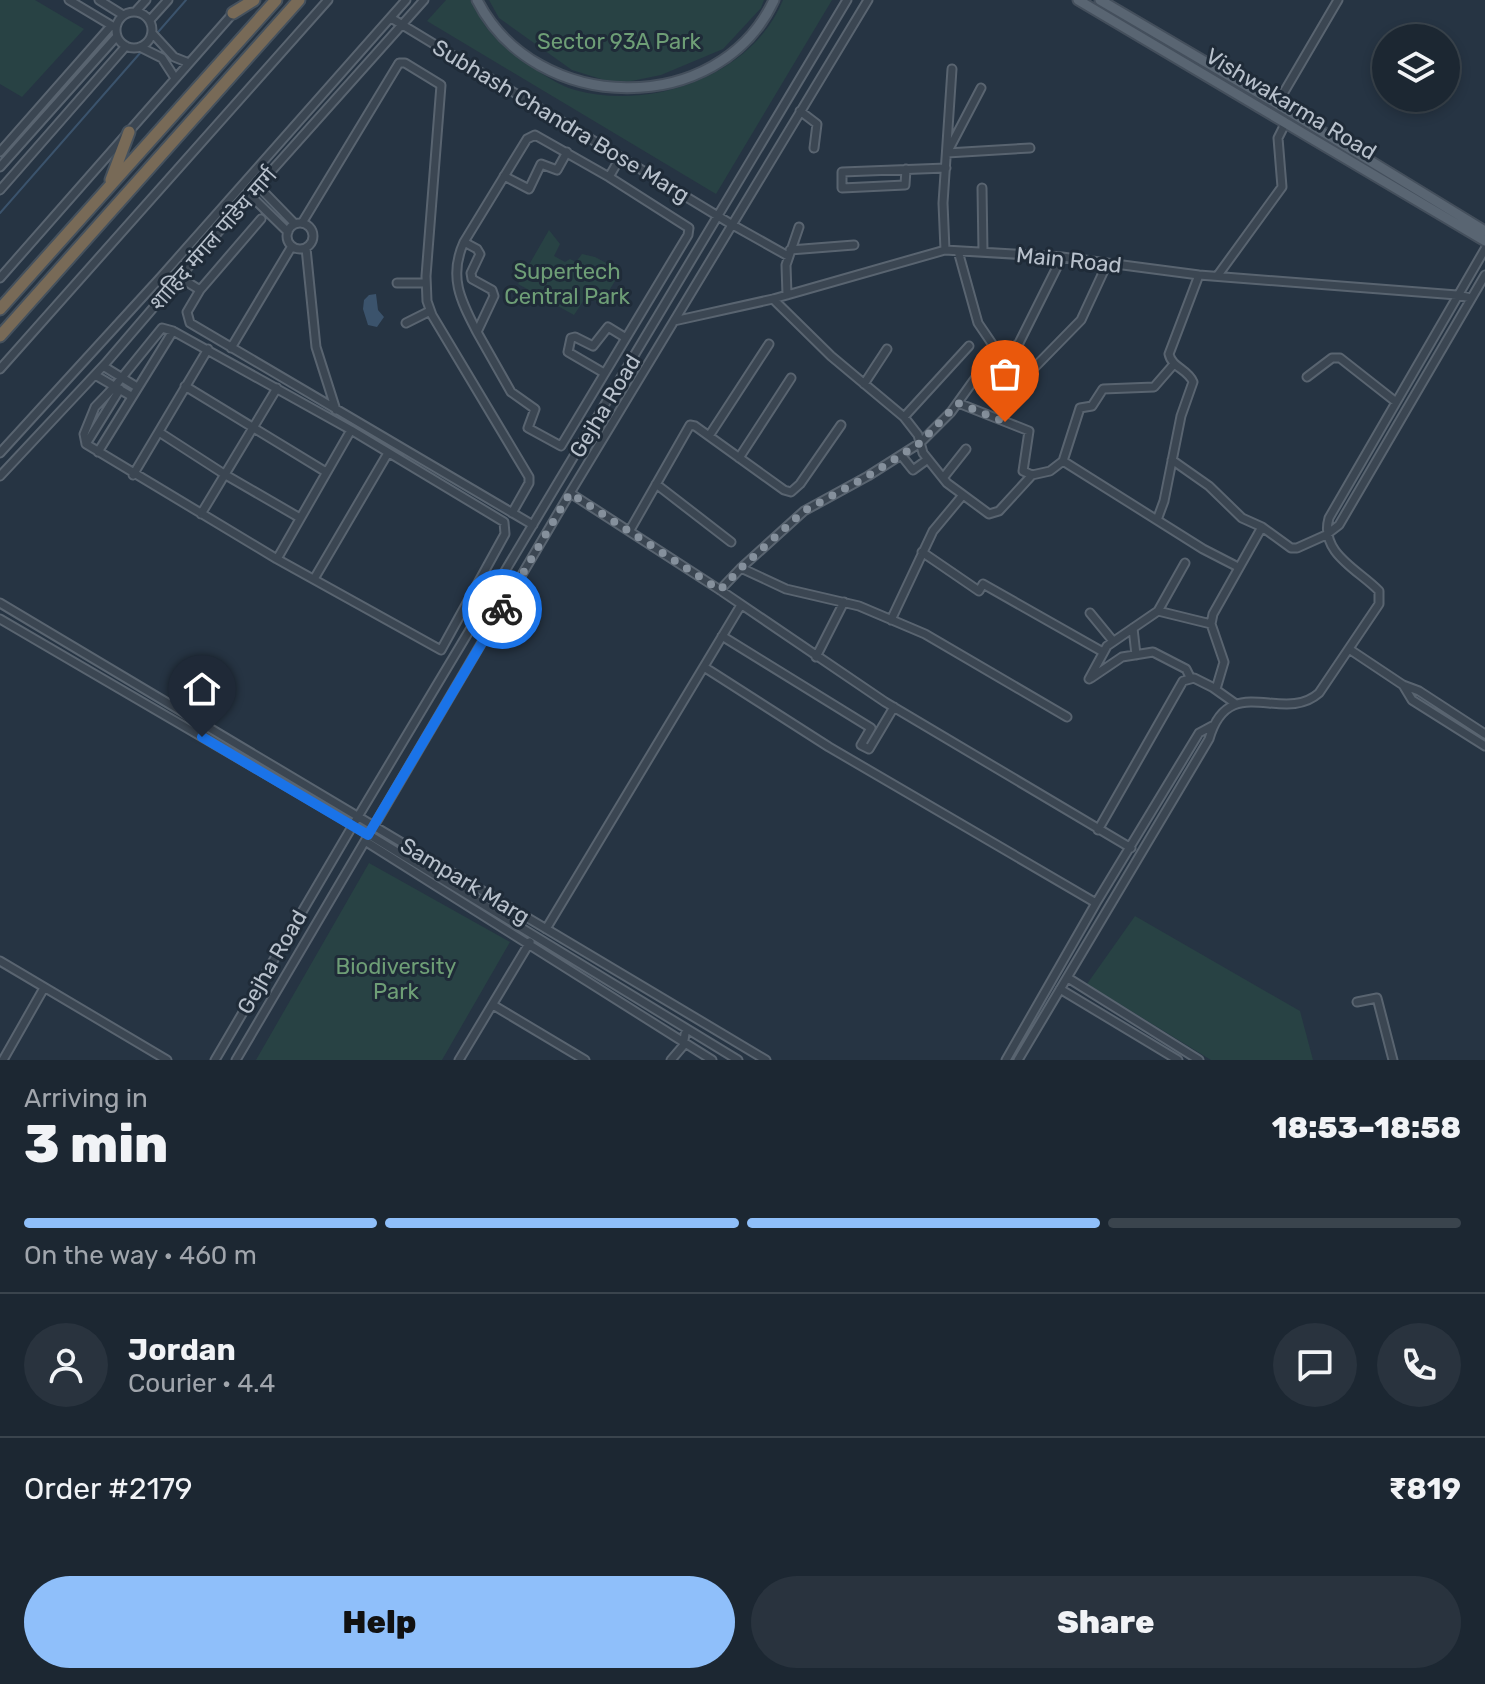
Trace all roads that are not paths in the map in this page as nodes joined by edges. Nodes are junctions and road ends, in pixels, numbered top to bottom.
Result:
1 (69, 0) edge
2 (99, 0) edge
3 (146, 0) edge
4 (168, 0) edge
5 (244, 0) edge
6 (254, 0) edge
7 (276, 0) edge
8 (299, 0) edge
9 (328, 0) edge
10 (406, 0) edge
11 (424, 0) edge
12 (477, 0) edge
13 (774, 0) edge
14 (847, 0) edge
15 (868, 0) edge
16 (1078, 0) edge
17 (1100, 0) edge
18 (1338, 0) edge
19 (136, 11) junction
20 (233, 13) junction
21 (123, 15) junction
22 (391, 18) junction
23 (150, 20) junction
24 (402, 26) junction
25 (115, 30) junction
26 (152, 33) junction
27 (126, 46) junction
28 (140, 47) junction
29 (189, 63) junction
30 (952, 69) dead end
31 (175, 78) junction
32 (1224, 79) junction
33 (981, 88) dead end
34 (1277, 104) junction
35 (800, 111) junction
36 (1286, 122) junction
37 (129, 132) junction
38 (814, 148) dead end
39 (1030, 148) dead end
40 (0, 152) edge
41 (567, 152) junction
42 (947, 153) junction
43 (620, 158) junction
44 (0, 167) edge
45 (946, 168) junction
46 (906, 169) junction
47 (504, 176) junction
48 (609, 177) junction
49 (258, 186) junction
50 (108, 188) junction
51 (982, 188) dead end
52 (0, 190) edge
53 (250, 195) junction
54 (277, 207) junction
55 (718, 216) junction
56 (266, 217) junction
57 (299, 224) junction
58 (731, 224) junction
59 (799, 227) dead end
60 (1485, 231) edge
61 (288, 232) junction
62 (1485, 241) edge
63 (464, 242) junction
64 (854, 245) dead end
65 (292, 246) junction
66 (306, 248) junction
67 (1485, 249) edge
68 (945, 250) junction
69 (958, 251) junction
70 (983, 252) junction
71 (789, 253) junction
72 (1062, 257) junction
73 (1107, 264) junction
74 (1199, 275) junction
75 (1218, 275) junction
76 (1485, 275) edge
77 (179, 277) junction
78 (0, 278) edge
79 (397, 283) dead end
80 (426, 283) junction
81 (200, 290) junction
82 (787, 295) junction
83 (1457, 295) junction
84 (1471, 298) junction
85 (773, 299) junction
86 (643, 308) junction
87 (0, 309) edge
88 (430, 311) junction
89 (659, 315) junction
90 (674, 321) junction
91 (406, 323) dead end
92 (173, 331) junction
93 (477, 332) junction
94 (0, 336) edge
95 (626, 338) junction
96 (769, 344) dead end
97 (969, 346) dead end
98 (231, 348) junction
99 (208, 349) junction
100 (887, 349) dead end
101 (1013, 349) junction
102 (997, 351) junction
103 (1174, 364) junction
104 (103, 366) junction
105 (0, 369) edge
106 (604, 373) junction
107 (95, 375) junction
108 (1307, 377) dead end
109 (121, 378) junction
110 (791, 378) dead end
111 (864, 384) junction
112 (185, 386) junction
113 (137, 387) junction
114 (118, 388) junction
115 (277, 388) junction
116 (131, 396) junction
117 (1396, 402) junction
118 (958, 403) junction
119 (336, 410) junction
120 (904, 417) junction
121 (841, 425) dead end
122 (253, 428) junction
123 (351, 430) junction
124 (159, 432) junction
125 (709, 436) junction
126 (920, 443) junction
127 (966, 449) dead end
128 (98, 452) junction
129 (0, 453) edge
130 (388, 453) junction
131 (901, 455) junction
132 (739, 458) junction
133 (928, 459) junction
134 (1172, 460) junction
135 (1063, 461) junction
136 (326, 472) junction
137 (224, 474) junction
138 (133, 475) junction
139 (1032, 475) junction
140 (0, 476) edge
141 (943, 478) junction
142 (656, 484) junction
143 (570, 493) junction
144 (963, 495) junction
145 (512, 513) junction
146 (201, 514) junction
147 (300, 518) junction
148 (1157, 520) junction
149 (533, 525) junction
150 (1262, 527) junction
151 (630, 530) junction
152 (1326, 535) junction
153 (731, 542) dead end
154 (922, 552) junction
155 (277, 559) junction
156 (1185, 563) dead end
157 (1238, 567) junction
158 (741, 568) junction
159 (314, 579) junction
160 (477, 585) junction
161 (720, 590) junction
162 (492, 593) junction
163 (469, 597) junction
164 (844, 602) junction
165 (0, 603) edge
166 (485, 605) junction
167 (741, 605) junction
168 (1158, 611) junction
169 (1090, 613) dead end
170 (0, 619) edge
171 (891, 620) junction
172 (1211, 624) junction
173 (1133, 628) junction
174 (722, 636) junction
175 (1113, 641) junction
176 (1349, 649) junction
177 (1103, 652) junction
178 (1136, 655) junction
179 (816, 657) junction
180 (704, 667) junction
181 (1190, 677) junction
182 (1403, 685) junction
183 (1216, 689) junction
184 (1236, 704) junction
185 (1435, 704) junction
186 (894, 707) junction
187 (1430, 712) junction
188 (1067, 717) dead end
189 (1212, 726) junction
190 (1485, 734) edge
191 (1485, 746) edge
192 (358, 817) junction
193 (353, 825) junction
194 (373, 826) junction
195 (1098, 830) junction
196 (366, 838) junction
197 (1131, 848) junction
198 (1124, 860) junction
199 (1132, 866) junction
200 (1096, 903) junction
201 (1087, 918) junction
202 (1098, 923) junction
203 (546, 929) junction
204 (534, 936) junction
205 (529, 945) junction
206 (0, 961) edge
207 (1068, 978) junction
208 (44, 988) junction
209 (1060, 989) junction
210 (1357, 1002) dead end
211 (493, 1005) junction
212 (684, 1037) junction
213 (674, 1056) edge
214 (3, 1060) edge
215 (167, 1060) edge
216 (215, 1060) edge
217 (236, 1060) edge
218 (459, 1060) edge
219 (585, 1060) edge
220 (712, 1060) edge
221 (738, 1060) edge
222 (766, 1060) edge
223 (1006, 1060) edge
224 (1018, 1060) edge
225 (1178, 1060) edge
226 (1199, 1060) edge
227 (1393, 1060) edge

1 - 25 street
2 - 21 street
3 - 19 street
4 - 23 street
5 - 20 street
6 - 20 highway
7 - 50 highway
8 - 94 highway
9 - 105 street
10 - 22 street
11 - 24 street, शाहिद मंगल पांडेय मार्ग
12 - 13 main road
14 - 55 street, Gejha Road
15 - 35 street, Gejha Road
16 - 32 main road, Vishwakarma Road
17 - 32 main road, Vishwakarma Road
18 - 34 street
19 - 21 street
19 - 23 street
20 - 29 street
21 - 25 street
22 - 24 street, Subhash Chandra Bose Marg
22 - 129 street
23 - 26 street
24 - 43 street, Subhash Chandra Bose Marg
24 - 49 street, शाहिद मंगल पांडेय मार्ग
25 - 27 street
25 - 40 street
25 - 44 street
26 - 28 street
26 - 29 street
27 - 28 street
27 - 52 street
28 - 31 street
29 - 31 street
30 - 42 street
31 - 37 street
32 - 34 main road, Vishwakarma Road
32 - 36 main road, Vishwakarma Road
33 - 42 street
34 - 60 main road, Vishwakarma Road
35 - 38 street
35 - 58 street, Gejha Road
36 - 62 main road, Vishwakarma Road
36 - 75 street
37 - 50 highway
37 - 78 street
39 - 42 street
41 - 47 street
41 - 47 street
41 - 48 street
42 - 45 street
43 - 48 street
43 - 55 street, Subhash Chandra Bose Marg
45 - 46 street
45 - 68 street
46 - 46 street
47 - 63 street
48 - 86 street
49 - 53 street, शाहिद मंगल पांडेय मार्ग
49 - 54 street
50 - 87 highway
51 - 70 street
53 - 56 street
53 - 77 street, शाहिद मंगल पांडेय मार्ग
54 - 56 street
54 - 57 street
55 - 58 street, Subhash Chandra Bose Marg
55 - 89 street, Gejha Road
56 - 61 street
56 - 81 street
57 - 61 street
57 - 66 street
57 - 80 street
58 - 71 street, Subhash Chandra Bose Marg
58 - 90 street, Gejha Road
59 - 71 street
61 - 65 street
63 - 93 street
63 - 93 street
64 - 71 street
65 - 66 street
65 - 98 street
66 - 119 street
67 - 83 street
68 - 69 street, Main Road
68 - 82 street, Main Road
69 - 70 street, Main Road
69 - 102 street
70 - 72 street, Main Road
71 - 82 street
72 - 73 street, Main Road
72 - 101 street
73 - 74 street, Main Road
73 - 101 street
74 - 75 street, Main Road
74 - 103 street
75 - 83 street, Main Road
76 - 84 street
77 - 81 street
77 - 104 street, शाहिद मंगल पांडेय मार्ग
79 - 80 street
80 - 88 street
81 - 98 street
82 - 85 street, Main Road
83 - 84 street, Main Road
83 - 117 street
84 - 152 street
85 - 90 street, Main Road
85 - 111 street
86 - 89 street
86 - 95 street
88 - 91 street
88 - 145 street
89 - 149 street, Gejha Road
90 - 143 street, Gejha Road
92 - 99 street
92 - 109 street
92 - 113 street
93 - 106 street
95 - 106 street
95 - 106 street
96 - 125 street
97 - 120 street
98 - 119 street
99 - 112 street
99 - 115 street
100 - 111 street
101 - 102 street
102 - 118 street
103 - 134 street
103 - 135 street
104 - 107 street, शाहिद मंगल पांडेय मार्ग
104 - 109 street
107 - 114 street
107 - 140 street, शाहिद मंगल पांडेय मार्ग
108 - 117 street
109 - 113 street
109 - 114 street
110 - 132 street
111 - 120 street
112 - 122 street
112 - 124 street
113 - 116 street
114 - 116 street
114 - 128 street
115 - 122 street
115 - 123 street
116 - 128 street
117 - 152 street
118 - 126 street
118 - 139 street
119 - 145 street
120 - 126 street
121 - 132 street
122 - 136 street
122 - 137 street
123 - 130 street
123 - 136 street
124 - 137 street
124 - 138 street
125 - 132 street
125 - 142 street
126 - 131 street
126 - 133 street
127 - 141 street
128 - 138 street
130 - 159 street
130 - 160 street
131 - 133 street
131 - 158 street
133 - 141 street
134 - 148 street
134 - 150 street
135 - 139 street
135 - 148 street
136 - 147 street
137 - 146 street
137 - 147 street
138 - 146 street
139 - 144 street
141 - 144 street
142 - 151 street
142 - 153 street
143 - 151 street
143 - 194 street, Gejha Road
144 - 154 street
145 - 149 street
146 - 155 street
147 - 155 street
148 - 157 street
149 - 162 street, Gejha Road
150 - 152 street
150 - 157 street
151 - 161 street
152 - 176 street
154 - 171 street
154 - 177 street
155 - 159 street
156 - 168 street
157 - 172 street
158 - 161 street
158 - 164 street
159 - 163 street
160 - 162 street
160 - 163 street
161 - 167 street
162 - 166 street, Gejha Road
163 - 166 street
164 - 171 street
164 - 179 street
165 - 192 street, Sampark Marg
166 - 192 street, Gejha Road
167 - 174 street
167 - 179 street
168 - 172 street
168 - 173 street
169 - 175 street
170 - 193 street, Sampark Marg
171 - 188 street
172 - 183 street
173 - 175 street
173 - 178 street
174 - 180 street
174 - 186 street
175 - 177 street
176 - 182 street
176 - 184 street
177 - 178 street
178 - 181 street
179 - 186 street
180 - 200 street
180 - 203 street
181 - 183 street
181 - 195 street
182 - 185 street
182 - 187 street
183 - 184 street
184 - 189 street
185 - 187 street
185 - 190 street
186 - 195 street
187 - 191 street
189 - 197 street
189 - 199 street
192 - 193 street, Gejha Road
192 - 194 street, Sampark Marg
193 - 196 street, Sampark Marg
193 - 216 street, Gejha Road
194 - 196 street, Gejha Road
194 - 203 street, Sampark Marg
195 - 197 street
196 - 204 street, Sampark Marg
196 - 205 street
196 - 217 street, Gejha Road
197 - 198 street
198 - 199 street
198 - 200 street
199 - 202 street
200 - 201 street
201 - 202 street
201 - 223 street
202 - 207 street
203 - 222 street, Sampark Marg
204 - 205 street
204 - 212 street, Sampark Marg
205 - 211 street
205 - 212 street
206 - 208 street
207 - 209 street
207 - 226 street
208 - 214 street
208 - 215 street
209 - 224 street
209 - 225 street
210 - 227 street
211 - 218 street
211 - 219 street
212 - 213 street
212 - 220 street
212 - 221 street, Sampark Marg

